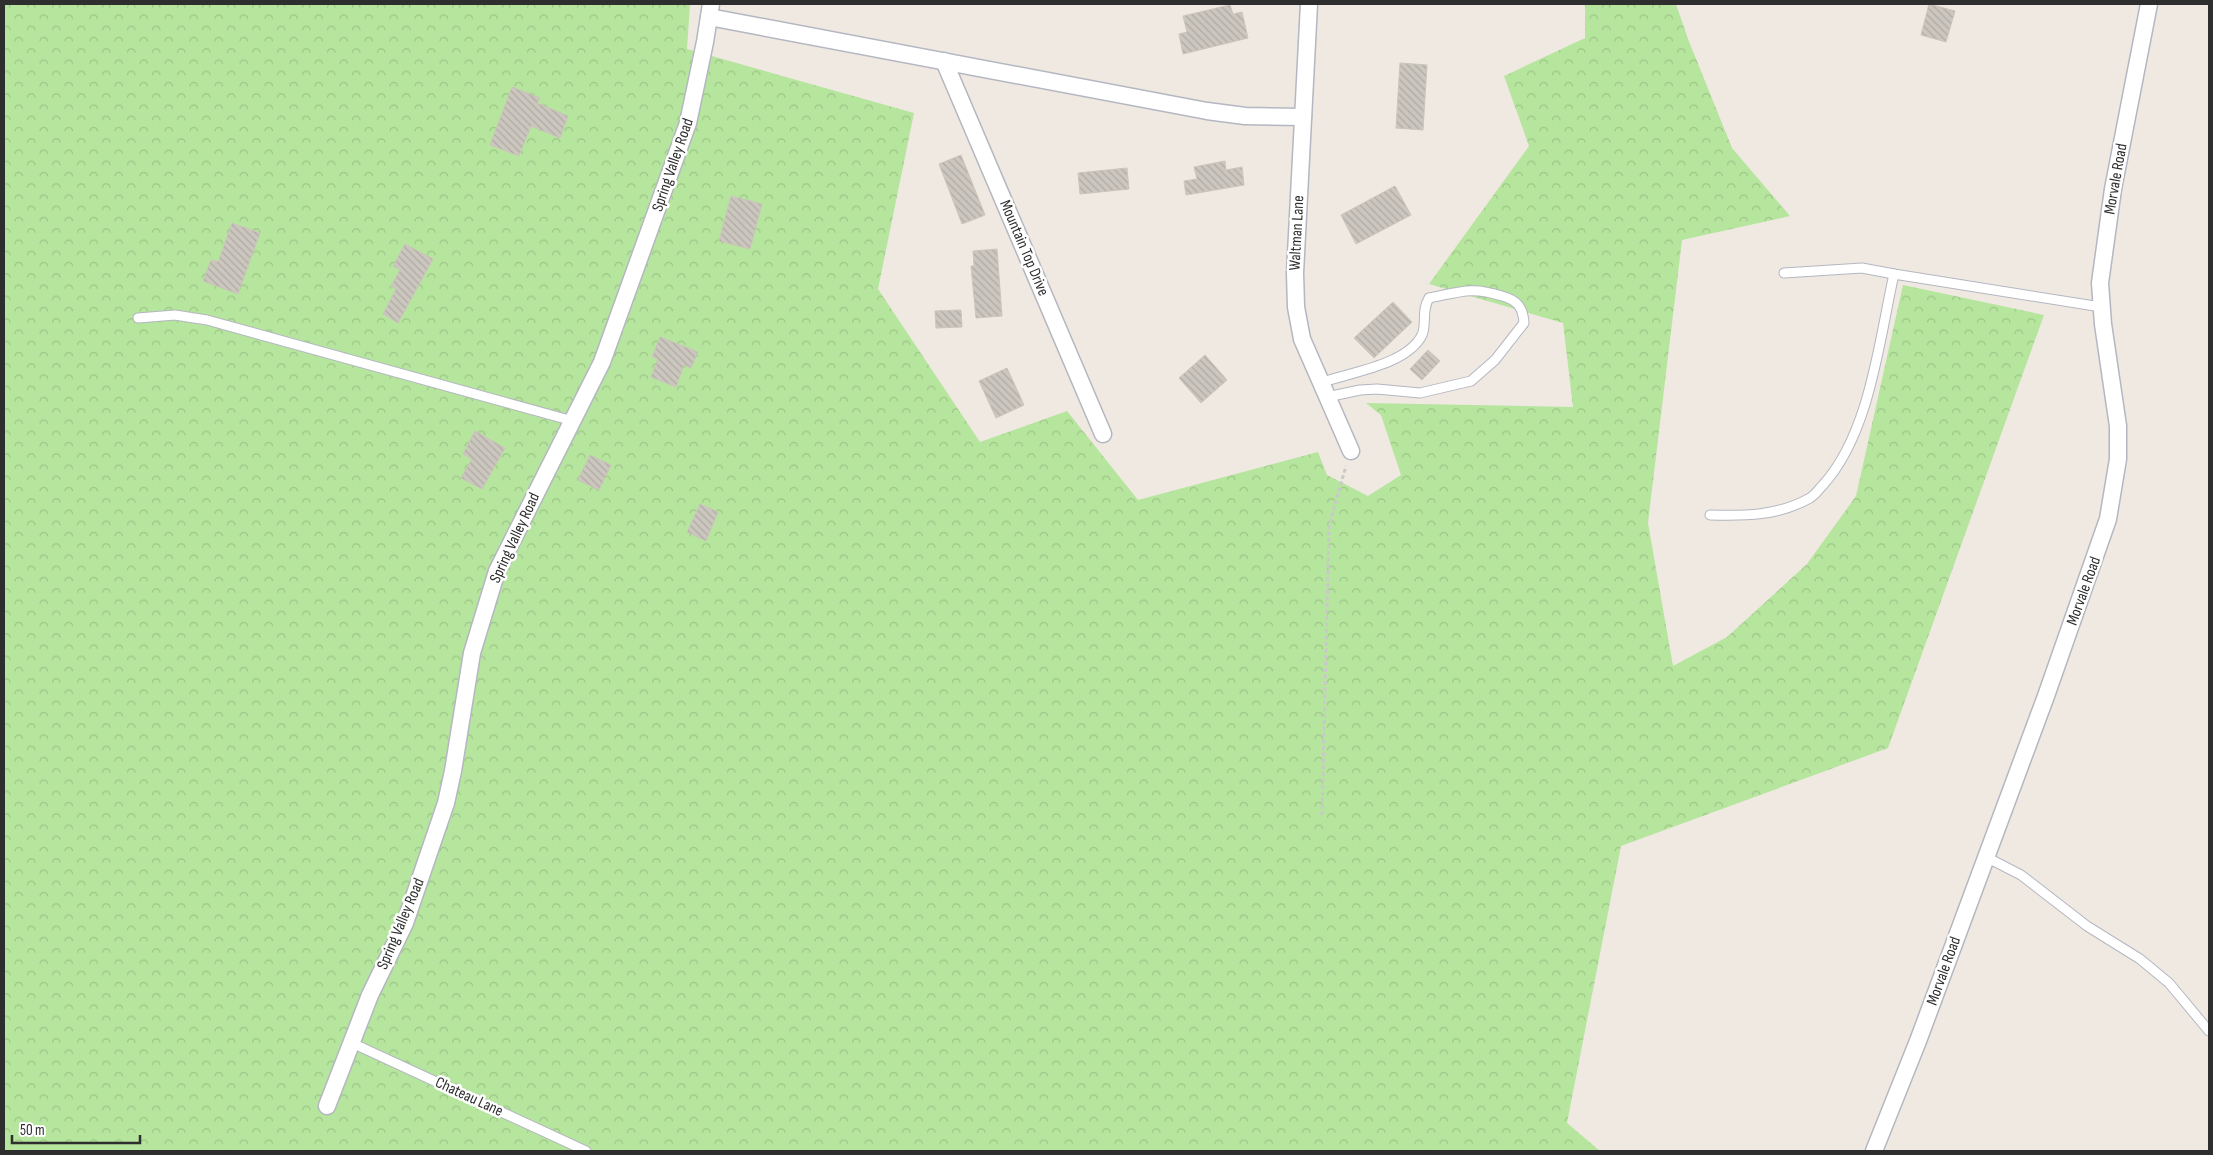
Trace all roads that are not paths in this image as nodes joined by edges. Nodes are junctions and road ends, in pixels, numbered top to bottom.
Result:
1 (1309, 4) edge
2 (2149, 4) edge
3 (710, 10) edge
4 (944, 62) junction
5 (1303, 117) junction
6 (1784, 273) dead end
7 (1894, 274) junction
8 (2101, 307) junction
9 (138, 318) dead end
10 (1324, 390) junction
11 (573, 421) junction
12 (1103, 434) dead end
13 (1351, 451) road end
14 (1710, 515) dead end
15 (1986, 857) junction
16 (2209, 1031) edge
17 (352, 1042) junction
18 (327, 1106) dead end
19 (586, 1151) edge
20 (1874, 1151) edge

1 - 5 street, Waltman Lane
2 - 8 street, Morvale Road
3 - 4 street
3 - 11 street, Spring Valley Road
4 - 5 street
4 - 12 street, Mountain Top Drive
5 - 10 street, Waltman Lane
6 - 7 lane
7 - 8 lane
7 - 14 lane
8 - 15 street, Morvale Road
9 - 11 lane
10 - 10 lane
10 - 13 street, Waltman Lane
11 - 17 street, Spring Valley Road
15 - 16 lane
15 - 20 street, Morvale Road
17 - 18 street, Spring Valley Road
17 - 19 lane, Chateau Lane

